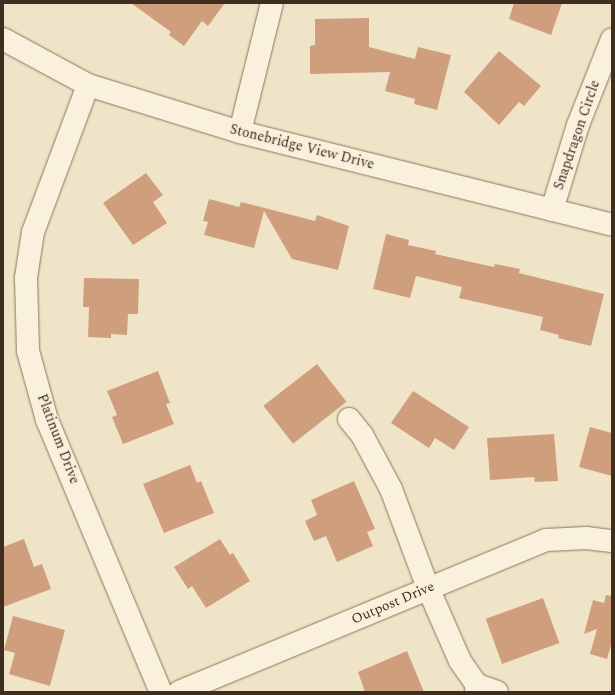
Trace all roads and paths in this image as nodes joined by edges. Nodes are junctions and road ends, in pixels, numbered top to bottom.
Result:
1 (272, 3) edge
2 (3, 39) edge
3 (612, 39) edge
4 (88, 85) junction
5 (240, 132) junction
6 (552, 210) junction
7 (612, 225) edge
8 (349, 419) dead end
9 (612, 541) edge
10 (428, 588) junction
11 (476, 688) edge
12 (161, 692) edge
13 (179, 692) edge
14 (497, 692) edge

1 - 5 street
2 - 4 street, Stonebridge View Drive
3 - 6 street, Snapdragon Circle
4 - 5 street, Stonebridge View Drive
4 - 12 street, Platinum Drive
5 - 6 street, Stonebridge View Drive
6 - 7 street, Stonebridge View Drive
8 - 10 street
9 - 10 street, Outpost Drive
10 - 11 street
10 - 13 street, Outpost Drive
11 - 14 street

